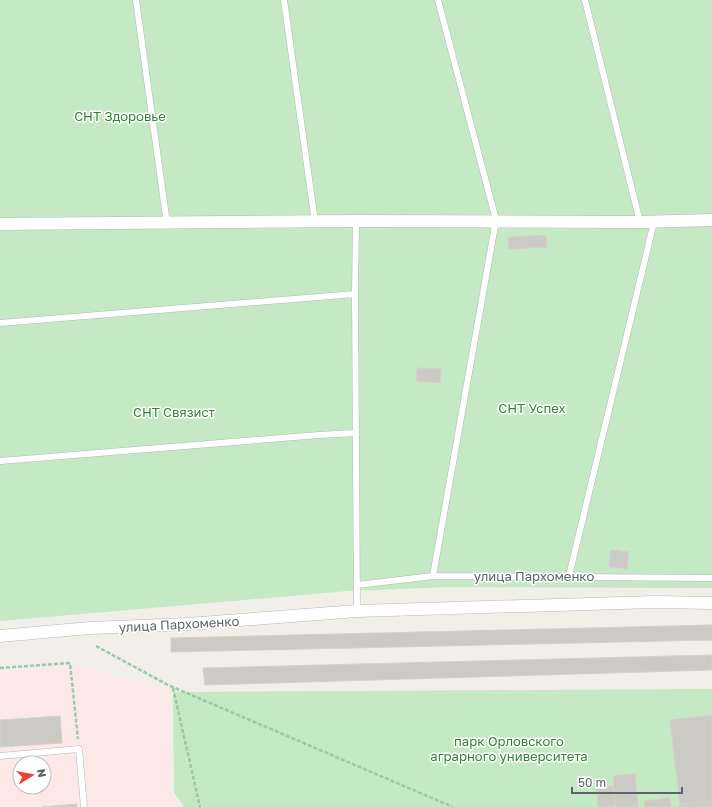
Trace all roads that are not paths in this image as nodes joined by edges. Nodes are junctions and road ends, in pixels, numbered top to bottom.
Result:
1 (136, 0) edge
2 (284, 0) edge
3 (438, 0) edge
4 (585, 0) edge
5 (496, 220) junction
6 (712, 220) edge
7 (356, 221) junction
8 (314, 222) junction
9 (640, 222) junction
10 (654, 222) junction
11 (0, 224) edge
12 (167, 224) junction
13 (355, 294) junction
14 (0, 323) edge
15 (356, 433) junction
16 (0, 461) edge
17 (433, 576) junction
18 (569, 576) junction
19 (712, 578) edge
20 (357, 586) junction
21 (712, 603) edge
22 (357, 612) junction
23 (0, 636) edge
24 (0, 756) edge
25 (84, 807) edge

1 - 12 lane
2 - 8 lane
3 - 5 lane
4 - 9 lane
5 - 7 street
5 - 9 street
5 - 17 lane
6 - 10 street
7 - 8 street
7 - 13 lane
8 - 12 street
9 - 10 street
10 - 18 lane
11 - 12 street
13 - 14 lane
13 - 15 lane
15 - 16 lane
15 - 20 lane
17 - 18 lane, улица Пархоменко
17 - 20 lane, улица Пархоменко
18 - 19 lane, улица Пархоменко
20 - 22 lane
21 - 22 street, улица Пархоменко
22 - 23 street, улица Пархоменко
24 - 25 lane

